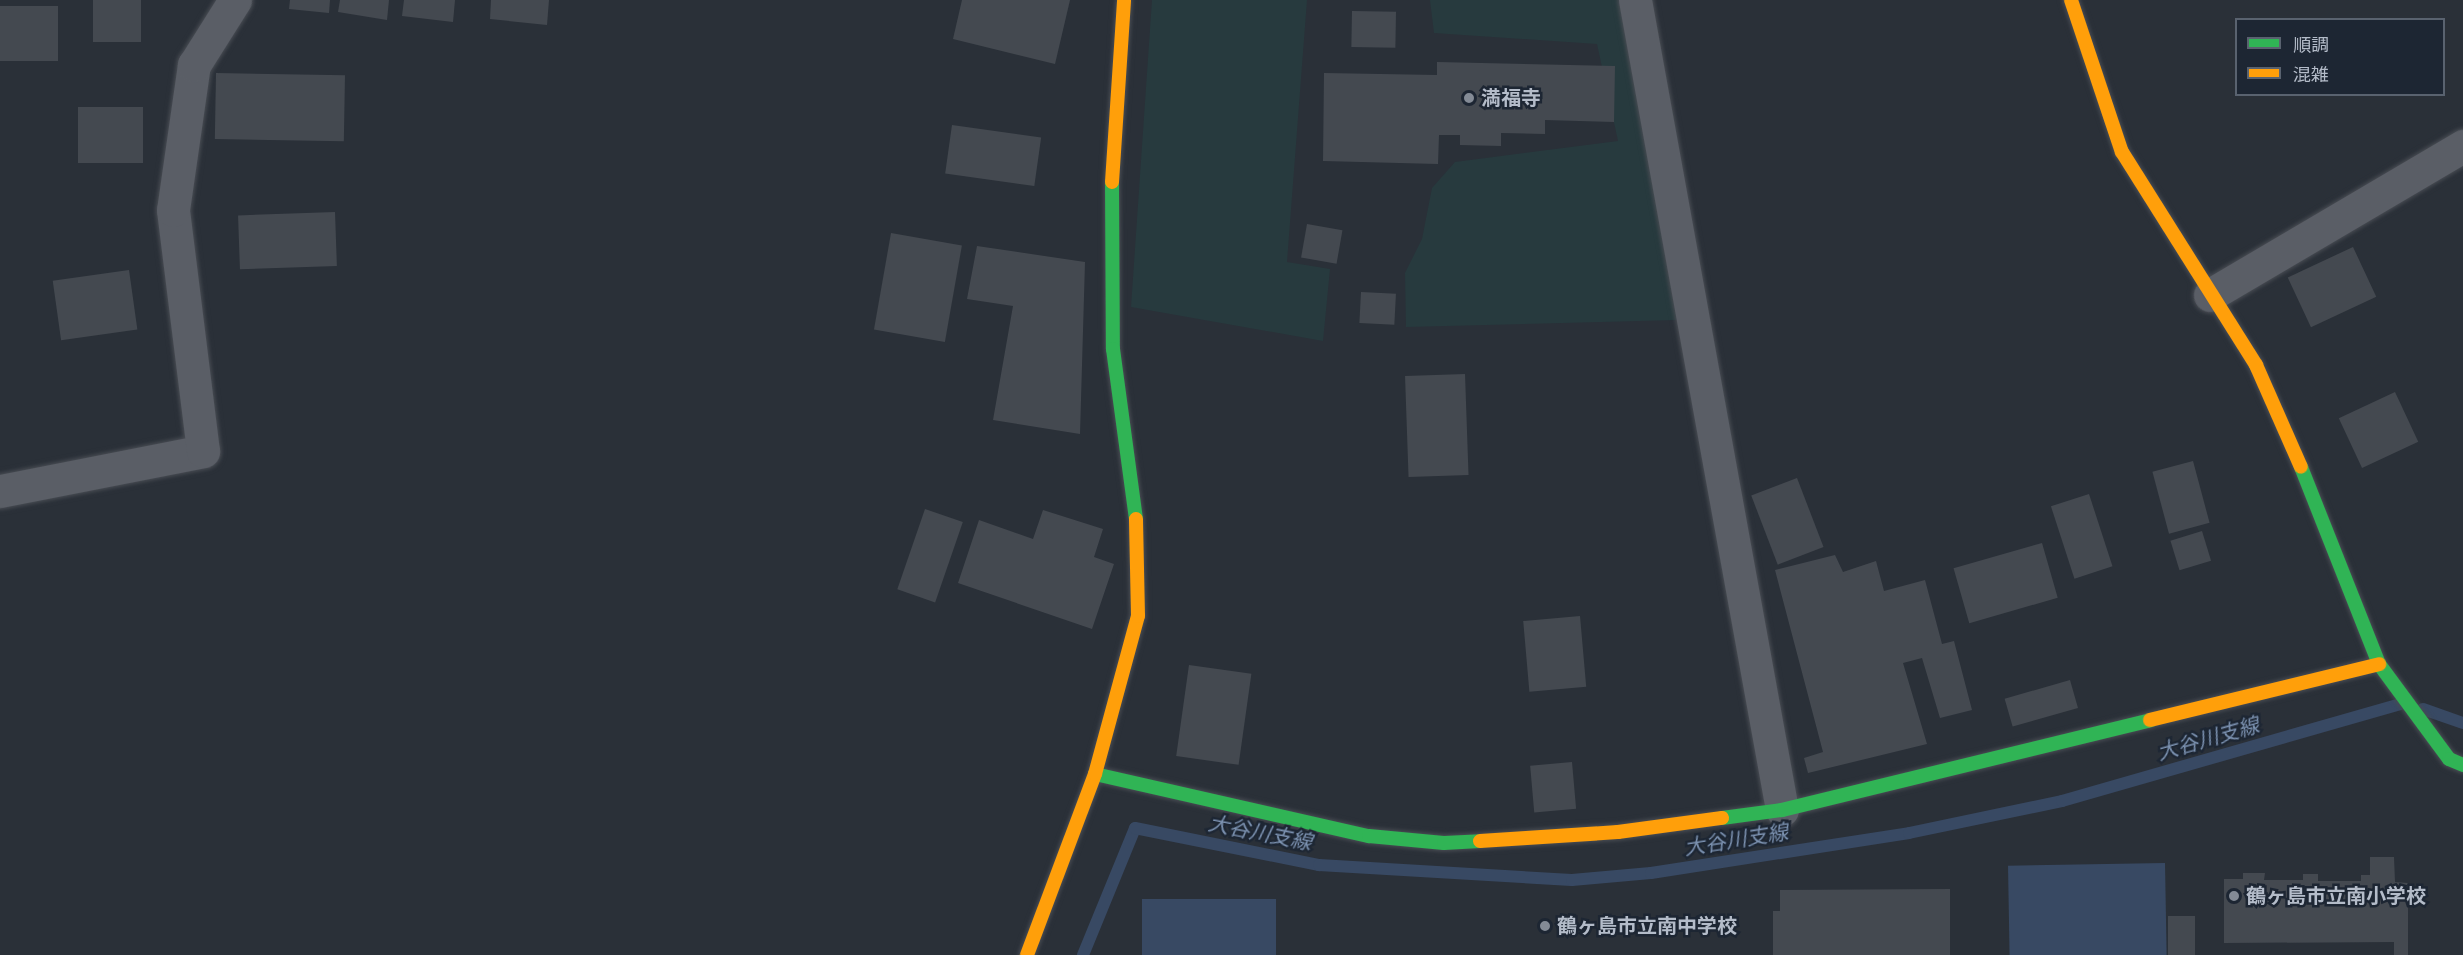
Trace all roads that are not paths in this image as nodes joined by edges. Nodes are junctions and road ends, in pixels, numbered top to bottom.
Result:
1 (235, 0) edge
2 (1124, 0) edge
3 (1635, 0) edge
4 (2071, 0) edge
5 (2463, 146) edge
6 (2210, 295) junction
7 (0, 491) edge
8 (2379, 664) junction
9 (2463, 765) edge
10 (1095, 774) junction
11 (1782, 810) junction
12 (1027, 955) edge

1 - 7 street
2 - 10 street
3 - 11 street
4 - 6 street
5 - 6 street
6 - 8 street
8 - 9 street
8 - 11 street
10 - 11 street
10 - 12 street

